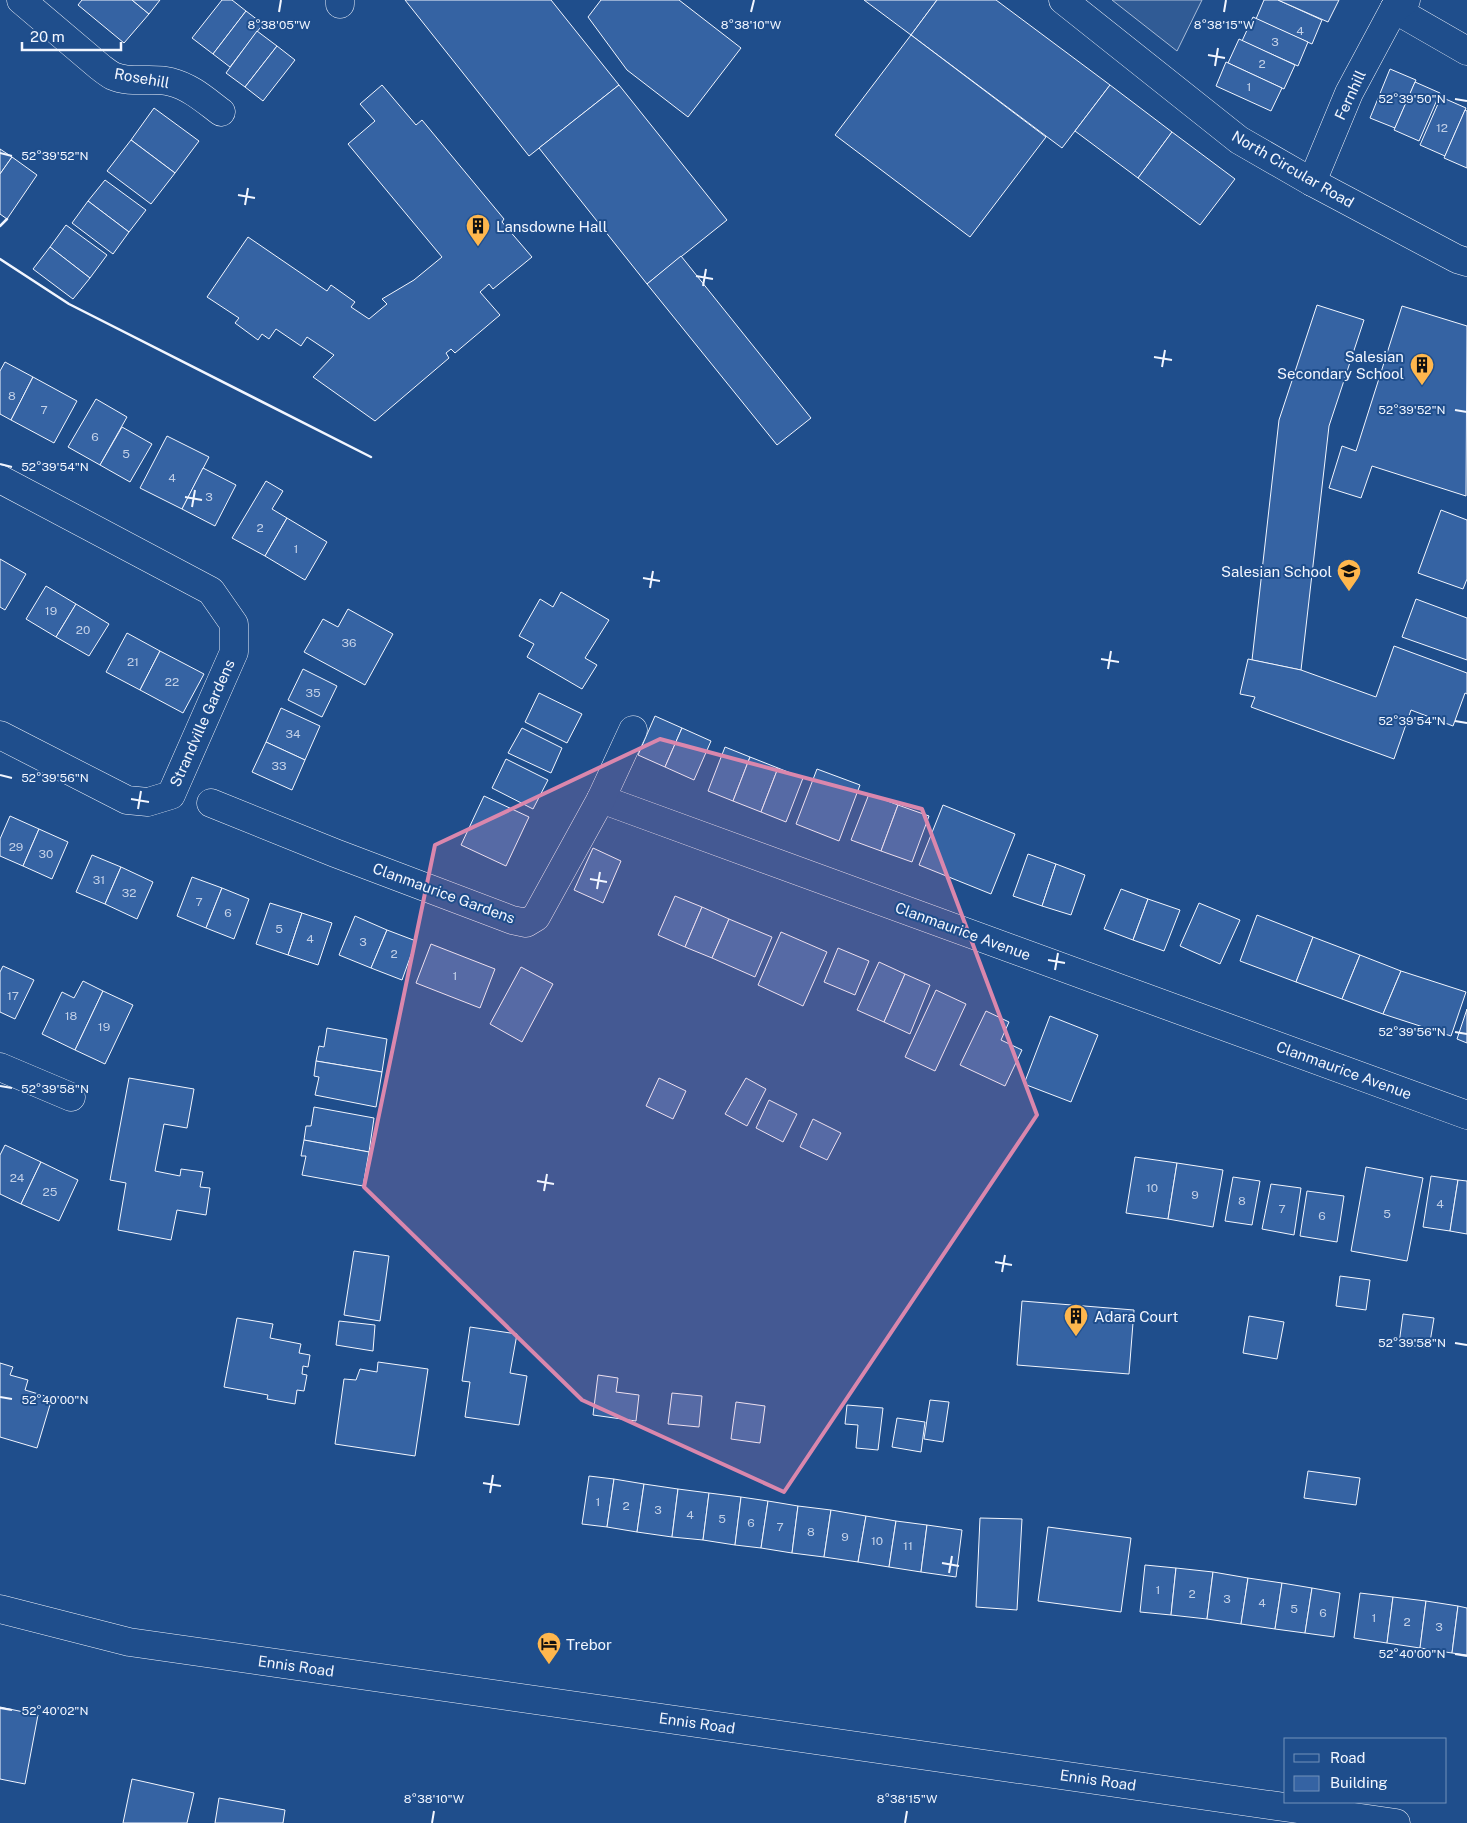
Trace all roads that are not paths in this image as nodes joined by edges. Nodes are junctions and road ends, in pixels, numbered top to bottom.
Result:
1 (21, 0) edge
2 (1063, 0) edge
3 (1400, 5) edge
4 (1467, 51) edge
5 (221, 112) dead end
6 (1312, 182) junction
7 (1467, 262) edge
8 (0, 479) edge
9 (633, 730) dead end
10 (0, 735) edge
11 (601, 799) junction
12 (211, 803) dead end
13 (0, 1067) edge
14 (71, 1097) dead end
15 (1467, 1116) edge
16 (0, 1609) edge
17 (1396, 1823) edge

1 - 5 street, Rosehill
2 - 6 street, North Circular Road
3 - 4 street, Fernhill
3 - 6 street, Fernhill
6 - 7 street, North Circular Road
8 - 10 street, Strandville Gardens
9 - 11 street, Clanmaurice Gardens
11 - 12 street, Clanmaurice Gardens
11 - 15 street, Clanmaurice Avenue
13 - 14 street
16 - 17 street, Ennis Road

